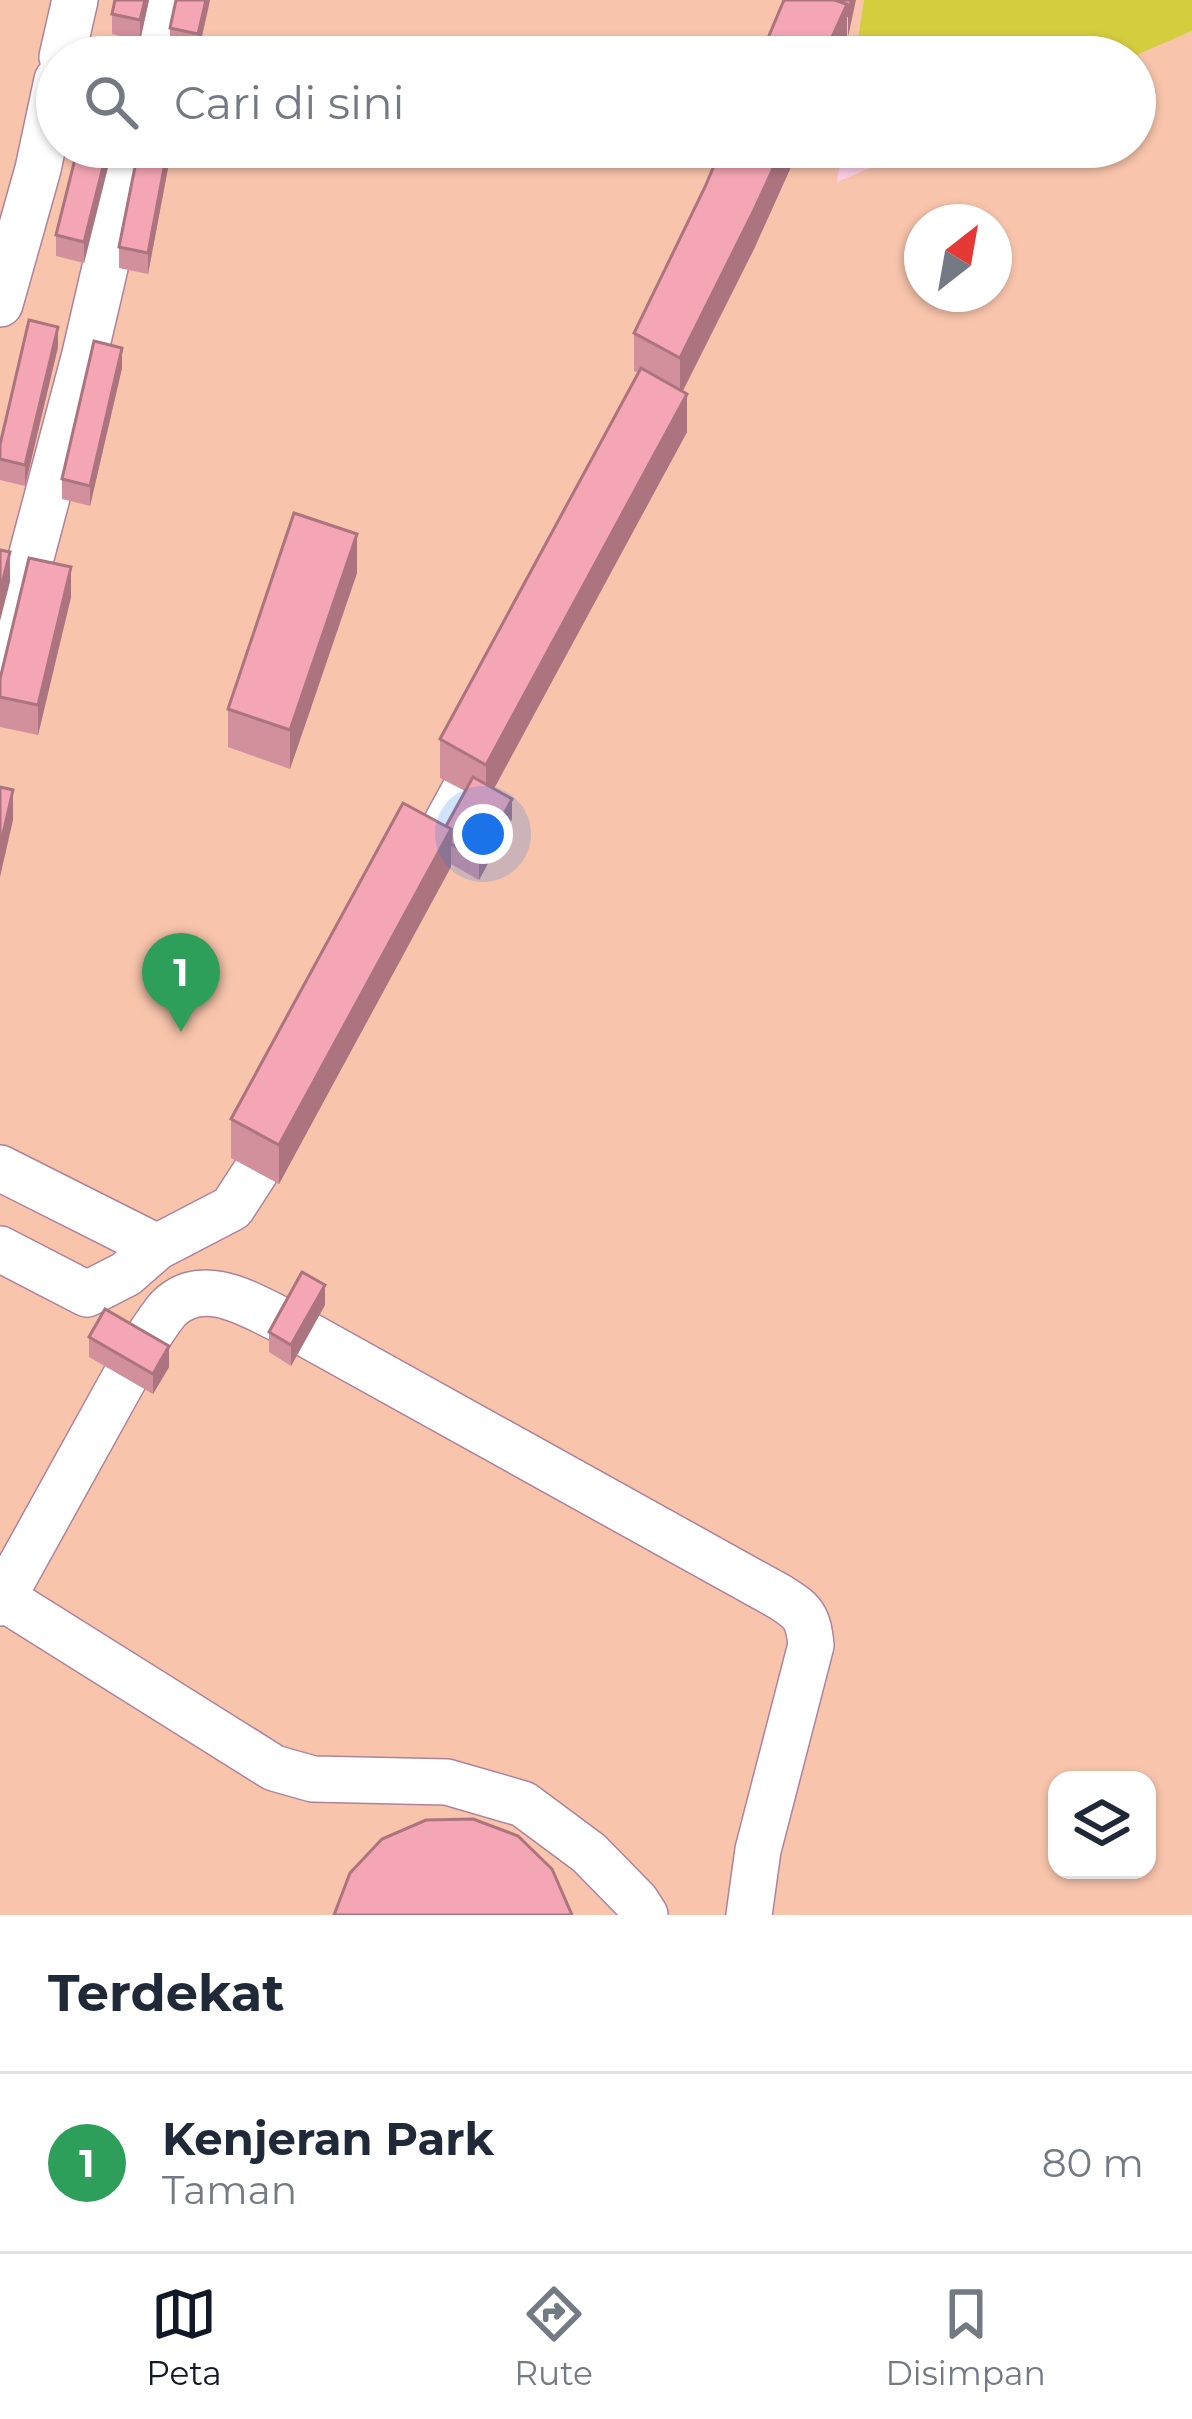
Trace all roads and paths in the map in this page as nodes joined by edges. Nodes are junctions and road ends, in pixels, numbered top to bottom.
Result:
1 (74, 0) edge
2 (171, 0) edge
3 (66, 36) edge
4 (162, 36) edge
5 (38, 168) edge
6 (128, 168) edge
7 (0, 304) edge
8 (0, 674) edge
9 (464, 791) edge
10 (428, 855) edge
11 (0, 1168) edge
12 (256, 1172) dead end
13 (157, 1247) junction
14 (0, 1250) edge
15 (1, 1601) edge
16 (645, 1915) edge
17 (749, 1915) edge

1 - 3 lane
2 - 4 lane
5 - 7 lane
6 - 8 lane
9 - 10 lane
11 - 13 lane
12 - 13 lane
13 - 14 lane
15 - 16 lane
15 - 17 lane

